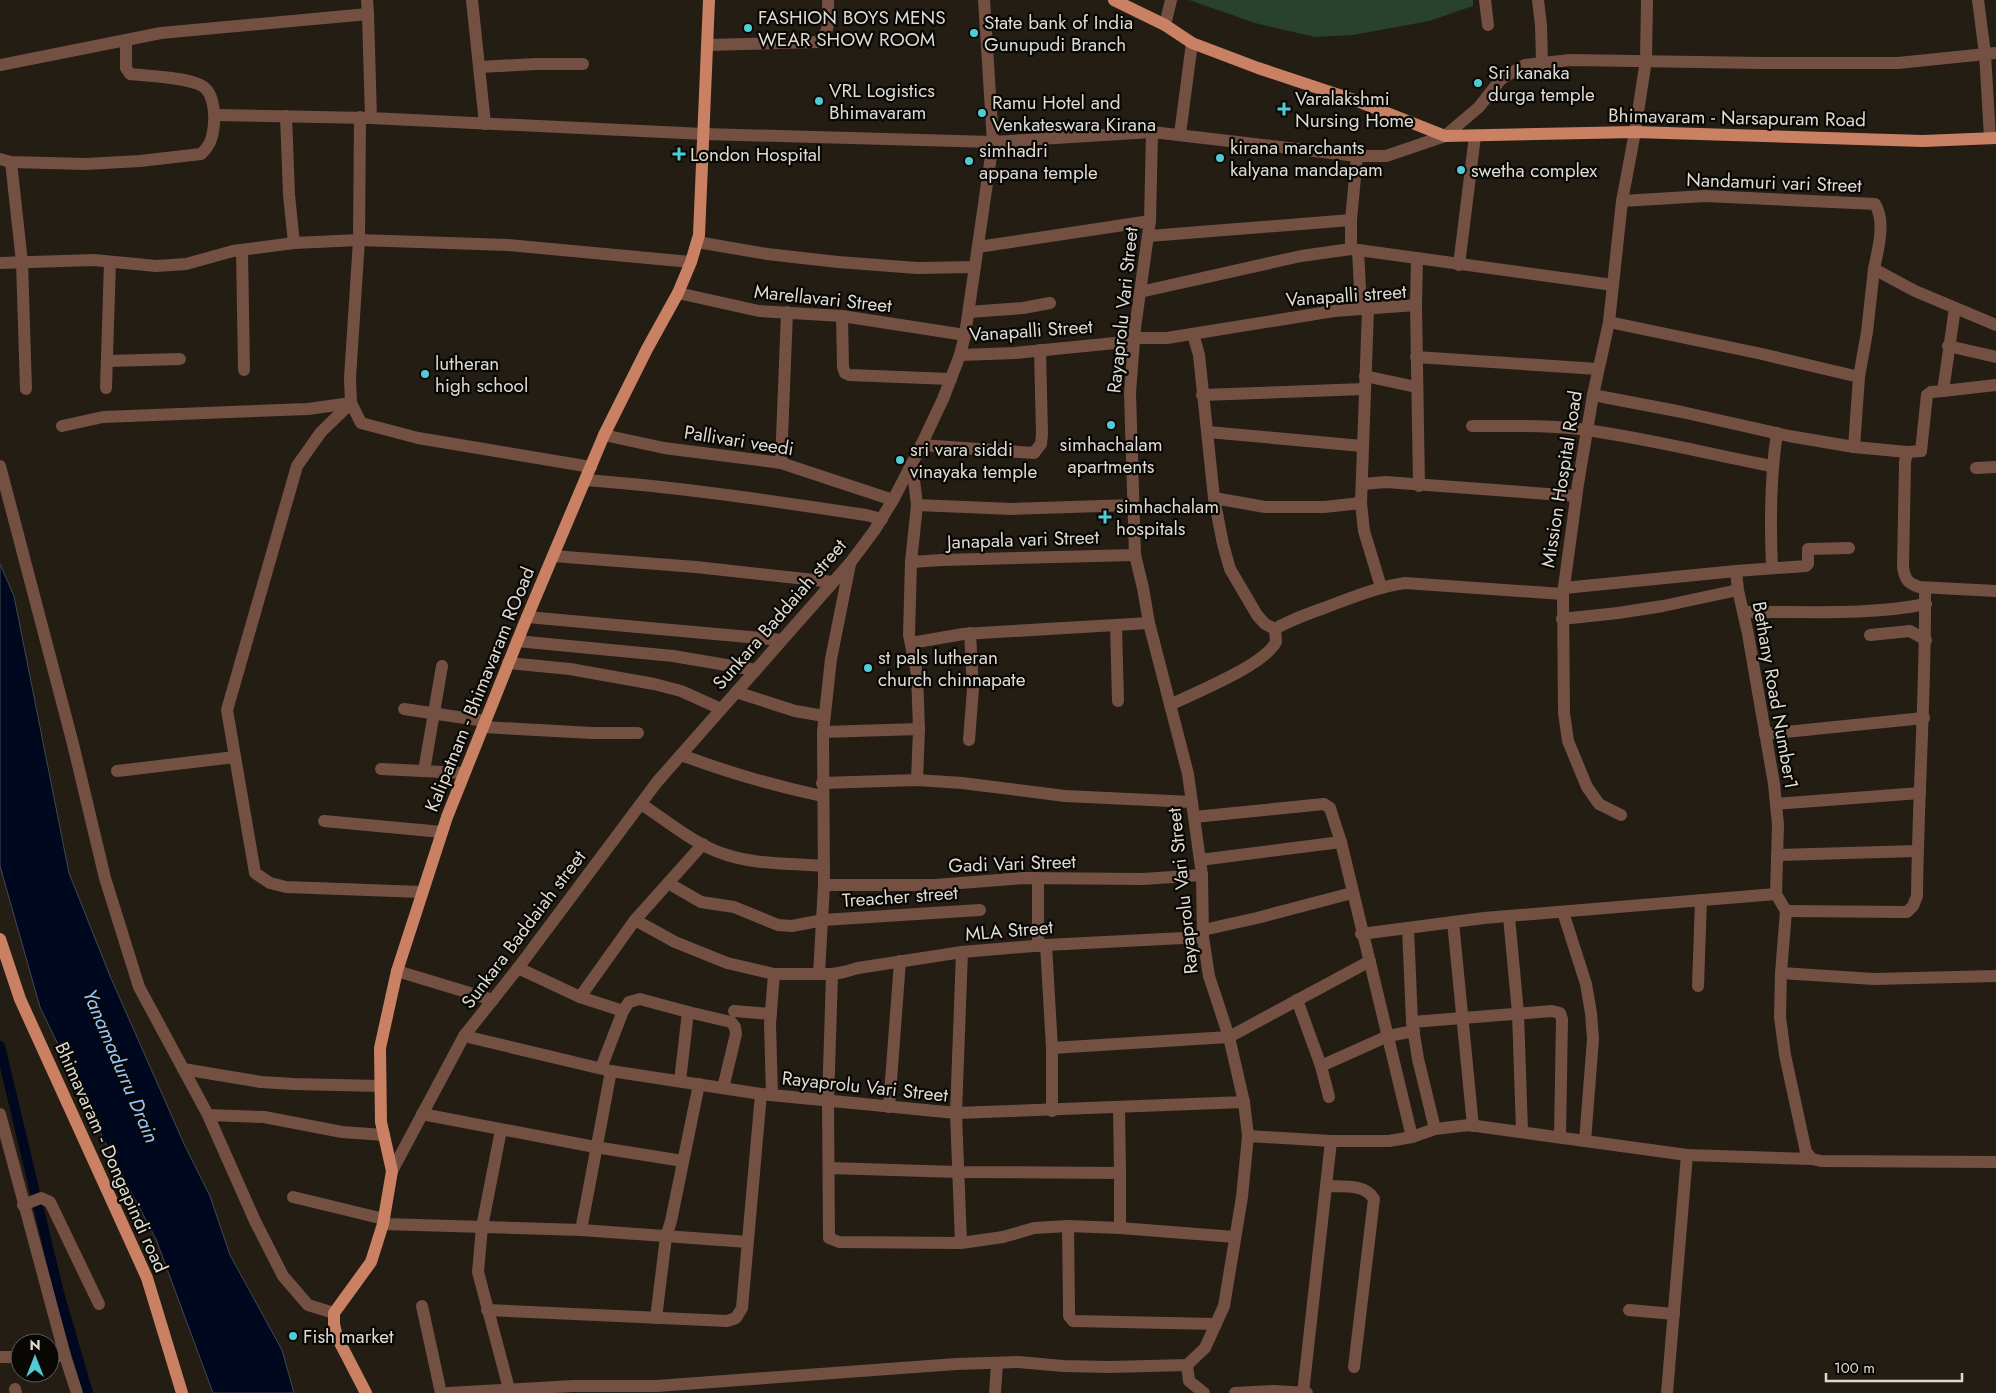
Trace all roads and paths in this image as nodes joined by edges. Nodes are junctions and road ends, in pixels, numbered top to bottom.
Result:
1 (366, 0) edge
2 (472, 0) edge
3 (709, 0) edge
4 (828, 0) edge
5 (984, 0) edge
6 (1114, 0) edge
7 (1171, 0) edge
8 (1485, 0) edge
9 (1538, 0) edge
10 (1646, 0) edge
11 (1978, 0) edge
12 (368, 14) junction
13 (1165, 25) junction
14 (1488, 25) dead end
15 (126, 40) junction
16 (1192, 43) junction
17 (707, 45) junction
18 (1991, 54) edge
19 (1646, 60) junction
20 (1542, 63) junction
21 (583, 64) dead end
22 (0, 65) edge
23 (479, 67) junction
24 (215, 115) junction
25 (286, 116) junction
26 (365, 117) junction
27 (485, 124) junction
28 (1152, 132) junction
29 (1635, 132) junction
30 (704, 134) junction
31 (1180, 134) junction
32 (1445, 136) junction
33 (1475, 136) junction
34 (1993, 138) edge
35 (993, 142) junction
36 (1357, 156) junction
37 (5, 161) edge
38 (1622, 201) junction
39 (1351, 220) junction
40 (1150, 221) junction
41 (1149, 236) junction
42 (359, 240) junction
43 (697, 242) junction
44 (294, 243) junction
45 (978, 246) junction
46 (1355, 249) junction
47 (242, 250) junction
48 (1417, 258) junction
49 (22, 262) junction
50 (110, 262) junction
51 (691, 262) junction
52 (0, 264) edge
53 (1459, 265) junction
54 (975, 266) junction
55 (1874, 269) junction
56 (1613, 285) junction
57 (1140, 292) junction
58 (678, 293) junction
59 (1050, 303) dead end
60 (1416, 305) junction
61 (1955, 308) junction
62 (1364, 309) junction
63 (787, 312) junction
64 (969, 312) junction
65 (842, 316) junction
66 (1609, 322) junction
67 (1996, 325) edge
68 (1193, 334) junction
69 (965, 335) junction
70 (1136, 338) junction
71 (1948, 346) junction
72 (1040, 350) junction
73 (960, 355) junction
74 (1416, 357) junction
75 (1996, 357) edge
76 (180, 359) dead end
77 (107, 361) junction
78 (244, 370) dead end
79 (1598, 370) junction
80 (1365, 376) junction
81 (1859, 377) junction
82 (951, 379) junction
83 (1996, 384) edge
84 (1416, 387) junction
85 (26, 388) dead end
86 (106, 388) dead end
87 (1364, 389) junction
88 (1943, 391) junction
89 (1202, 395) junction
90 (1593, 395) junction
91 (351, 403) junction
92 (62, 426) dead end
93 (1472, 426) dead end
94 (1587, 430) junction
95 (1208, 432) junction
96 (1777, 433) junction
97 (604, 435) junction
98 (921, 445) junction
99 (1362, 446) junction
100 (1854, 447) junction
101 (1906, 452) junction
102 (781, 463) junction
103 (912, 463) junction
104 (0, 466) edge
105 (1772, 466) junction
106 (591, 467) junction
107 (1996, 467) edge
108 (1976, 468) dead end
109 (585, 480) junction
110 (1363, 484) junction
111 (1419, 486) junction
112 (1576, 496) junction
113 (1214, 498) junction
114 (893, 500) junction
115 (1361, 502) junction
116 (917, 505) junction
117 (1133, 505) junction
118 (882, 519) junction
119 (1850, 548) dead end
120 (1135, 555) junction
121 (553, 556) junction
122 (911, 562) junction
123 (850, 563) junction
124 (1772, 568) junction
125 (1736, 571) junction
126 (833, 582) junction
127 (1381, 587) junction
128 (1925, 588) junction
129 (1738, 590) junction
130 (1563, 591) junction
131 (1996, 591) edge
132 (1926, 604) junction
133 (1743, 612) junction
134 (527, 617) junction
135 (1562, 618) junction
136 (1149, 623) junction
137 (1116, 625) junction
138 (1275, 629) junction
139 (970, 633) junction
140 (1870, 635) dead end
141 (782, 640) junction
142 (1926, 640) junction
143 (517, 641) junction
144 (911, 643) junction
145 (508, 663) junction
146 (442, 666) dead end
147 (756, 670) junction
148 (736, 692) junction
149 (1118, 702) dead end
150 (1170, 704) junction
151 (404, 709) dead end
152 (722, 709) junction
153 (434, 713) junction
154 (824, 716) junction
155 (1924, 718) junction
156 (484, 724) junction
157 (919, 729) junction
158 (822, 732) junction
159 (638, 733) dead end
160 (1765, 734) junction
161 (969, 740) dead end
162 (681, 755) junction
163 (235, 757) junction
164 (381, 769) dead end
165 (117, 771) dead end
166 (424, 771) junction
167 (464, 773) junction
168 (917, 780) junction
169 (822, 789) junction
170 (1920, 793) junction
171 (1192, 802) junction
172 (641, 804) junction
173 (1776, 804) junction
174 (1621, 815) dead end
175 (1194, 816) junction
176 (324, 821) dead end
177 (442, 832) junction
178 (1341, 842) junction
179 (703, 844) junction
180 (1917, 851) junction
181 (1777, 854) junction
182 (1200, 860) junction
183 (824, 866) junction
184 (1202, 874) junction
185 (1038, 878) junction
186 (668, 883) junction
187 (824, 886) junction
188 (422, 892) junction
189 (1352, 893) junction
190 (1776, 894) junction
191 (1701, 900) junction
192 (980, 910) dead end
193 (1786, 911) junction
194 (1563, 912) junction
195 (1509, 917) junction
196 (635, 920) junction
197 (823, 920) junction
198 (1453, 922) junction
199 (1408, 928) junction
200 (1203, 933) junction
201 (1361, 934) junction
202 (0, 939) edge
203 (1042, 945) junction
204 (962, 952) junction
205 (1370, 961) junction
206 (900, 962) junction
207 (518, 968) junction
208 (396, 971) junction
209 (1781, 973) junction
210 (774, 974) junction
211 (825, 974) junction
212 (1996, 976) edge
213 (1698, 986) dead end
214 (580, 997) junction
215 (493, 1000) junction
216 (1297, 1000) junction
217 (623, 1011) junction
218 (734, 1011) dead end
219 (688, 1012) junction
220 (1518, 1013) junction
221 (771, 1014) junction
222 (1464, 1018) junction
223 (1413, 1026) junction
224 (464, 1036) junction
225 (1388, 1036) junction
226 (1229, 1037) junction
227 (1052, 1048) junction
228 (1321, 1066) junction
229 (183, 1069) junction
230 (606, 1070) junction
231 (680, 1081) junction
232 (699, 1084) junction
233 (380, 1086) junction
234 (723, 1088) junction
235 (767, 1095) junction
236 (1329, 1097) dead end
237 (828, 1102) junction
238 (1244, 1102) junction
239 (888, 1107) junction
240 (1119, 1108) junction
241 (1052, 1111) junction
242 (0, 1114) edge
243 (208, 1114) junction
244 (422, 1114) junction
245 (956, 1114) junction
246 (1473, 1126) junction
247 (1435, 1129) junction
248 (501, 1130) junction
249 (1522, 1131) junction
250 (384, 1135) junction
251 (1248, 1136) junction
252 (1412, 1137) junction
253 (1560, 1137) junction
254 (1331, 1141) junction
255 (1585, 1141) junction
256 (595, 1147) junction
257 (1688, 1155) junction
258 (1812, 1159) junction
259 (683, 1160) junction
260 (1996, 1162) edge
261 (829, 1168) junction
262 (392, 1171) junction
263 (958, 1172) junction
264 (1120, 1173) junction
265 (1326, 1186) junction
266 (293, 1197) dead end
267 (31, 1202) junction
268 (384, 1222) junction
269 (1068, 1226) junction
270 (482, 1227) junction
271 (1120, 1228) junction
272 (581, 1230) junction
273 (666, 1237) junction
274 (1235, 1237) junction
275 (748, 1242) junction
276 (961, 1243) junction
277 (99, 1304) dead end
278 (422, 1306) dead end
279 (487, 1310) junction
280 (1629, 1310) dead end
281 (334, 1313) junction
282 (1674, 1314) junction
283 (656, 1318) junction
284 (1216, 1324) junction
285 (60, 1356) edge
286 (64, 1356) junction
287 (997, 1363) junction
288 (1187, 1365) junction
289 (1354, 1367) dead end
290 (1187, 1387) edge
291 (642, 1389) edge
292 (509, 1390) junction
293 (77, 1393) edge
294 (182, 1393) edge
295 (366, 1393) edge
296 (441, 1393) edge
297 (448, 1393) edge
298 (995, 1393) edge
299 (1204, 1393) edge
300 (1234, 1393) edge
301 (1304, 1393) edge
302 (1667, 1393) edge

1 - 12 street
2 - 23 street
3 - 17 main road, Kalipatnam - Bhimavaram ROoad
4 - 17 street
5 - 35 street, Sunkara Baddaiah street
6 - 13 main road, Bhimavaram - Narsapuram Road
7 - 13 street
8 - 14 street
9 - 20 street
10 - 19 street, Mission Hospital Road
11 - 18 street
12 - 15 street
12 - 26 street
13 - 16 main road, Bhimavaram - Narsapuram Road
15 - 22 street
15 - 24 street
16 - 31 street
16 - 32 main road, Bhimavaram - Narsapuram Road
17 - 30 main road, Kalipatnam - Bhimavaram ROoad
18 - 19 street
18 - 34 street
19 - 20 street
19 - 29 street, Mission Hospital Road
20 - 32 street
21 - 23 street
23 - 27 street
24 - 25 street
24 - 37 street
25 - 26 street
25 - 44 street
26 - 27 street
26 - 42 street
27 - 30 street
28 - 31 street
28 - 35 street
28 - 40 street, Rayaprolu Vari Street
29 - 33 main road, Bhimavaram - Narsapuram Road
29 - 34 main road, Bhimavaram - Narsapuram Road
29 - 38 street, Mission Hospital Road
30 - 35 street
30 - 43 main road, Kalipatnam - Bhimavaram ROoad
31 - 36 street
32 - 33 main road, Bhimavaram - Narsapuram Road
32 - 36 street
33 - 53 street
35 - 45 street, Sunkara Baddaiah street
36 - 39 street
37 - 49 street
38 - 55 street, Nandamuri vari Street
38 - 56 street, Mission Hospital Road
39 - 41 street
39 - 46 street
40 - 41 street, Rayaprolu Vari Street
40 - 45 street
41 - 57 street, Rayaprolu Vari Street
42 - 44 street
42 - 51 street
42 - 91 street
43 - 51 main road, Kalipatnam - Bhimavaram ROoad
43 - 54 street
44 - 47 street
45 - 54 street, Sunkara Baddaiah street
46 - 48 street
46 - 57 street
46 - 62 street
47 - 50 street
47 - 78 street
48 - 53 street
48 - 60 street
49 - 50 street
49 - 52 street
49 - 85 street
50 - 77 street
51 - 58 main road, Kalipatnam - Bhimavaram ROoad
53 - 56 street
54 - 64 street, Sunkara Baddaiah street
55 - 61 street
55 - 81 street
56 - 66 street, Mission Hospital Road
57 - 70 street, Rayaprolu Vari Street
58 - 63 street, Marellavari Street
58 - 97 main road, Kalipatnam - Bhimavaram ROoad
59 - 64 street
60 - 62 street, Vanapalli street
60 - 74 street, Vanapalli street
61 - 67 street
61 - 71 street
62 - 68 street, Vanapalli street
62 - 80 street
63 - 65 street, Marellavari Street
63 - 102 street
64 - 69 street, Sunkara Baddaiah street
65 - 69 street, Marellavari Street
65 - 82 street
66 - 79 street, Mission Hospital Road
66 - 81 street
68 - 70 street, Vanapalli Street
68 - 89 street
69 - 73 street, Sunkara Baddaiah street
70 - 72 street, Vanapalli Street
70 - 117 street, Rayaprolu Vari Street
71 - 75 street
71 - 88 street
72 - 73 street, Vanapalli Street
72 - 98 street
73 - 82 street, Sunkara Baddaiah street
74 - 79 street
74 - 84 street, Vanapalli street
76 - 77 street
77 - 86 street
79 - 90 street, Mission Hospital Road
80 - 84 street
80 - 87 street
81 - 100 street
82 - 98 street, Sunkara Baddaiah street
83 - 88 street
84 - 111 street, Vanapalli street
87 - 89 street
87 - 99 street
88 - 101 street
89 - 95 street
90 - 94 street, Mission Hospital Road
90 - 96 street
91 - 92 street
91 - 106 street
91 - 163 street
93 - 94 street
94 - 105 street
94 - 112 street, Mission Hospital Road
95 - 99 street
95 - 113 street
96 - 100 street
96 - 105 street
97 - 102 street, Pallivari veedi
97 - 106 main road, Kalipatnam - Bhimavaram ROoad
98 - 103 street, Sunkara Baddaiah street
99 - 110 street
100 - 101 street
101 - 128 street
102 - 114 street, Pallivari veedi
103 - 114 street, Sunkara Baddaiah street
103 - 116 street
104 - 229 street
105 - 124 street
106 - 109 main road, Kalipatnam - Bhimavaram ROoad
107 - 108 street
109 - 118 street
109 - 121 main road, Kalipatnam - Bhimavaram ROoad
110 - 111 street
110 - 115 street
111 - 112 street
112 - 130 street, Mission Hospital Road
113 - 115 street
113 - 138 street
114 - 118 street, Sunkara Baddaiah street
115 - 127 street
116 - 117 street
116 - 122 street
117 - 120 street, Rayaprolu Vari Street
118 - 123 street, Sunkara Baddaiah street
119 - 124 street
120 - 122 street, Janapala vari Street
120 - 136 street, Rayaprolu Vari Street
121 - 126 street
121 - 134 main road, Kalipatnam - Bhimavaram ROoad
122 - 144 street
123 - 126 street, Sunkara Baddaiah street
123 - 154 street
124 - 125 street
125 - 129 street
125 - 130 street
126 - 141 street, Sunkara Baddaiah street
127 - 130 street
127 - 138 street
128 - 131 street
128 - 132 street
129 - 133 street, Bethany Road Number1
129 - 135 street, Bethany Road Number1
130 - 135 street, Mission Hospital Road
132 - 133 street
132 - 142 street
133 - 160 street, Bethany Road Number1
134 - 141 street
134 - 143 main road, Kalipatnam - Bhimavaram ROoad
135 - 174 street, Mission Hospital Road
136 - 137 street
136 - 150 street, Rayaprolu Vari Street
137 - 139 street
137 - 149 street
138 - 150 street
139 - 144 street
139 - 161 street
140 - 142 street
141 - 147 street, Sunkara Baddaiah street
142 - 155 street
143 - 145 main road, Kalipatnam - Bhimavaram ROoad
143 - 147 street
144 - 157 street
145 - 152 street
145 - 156 main road, Kalipatnam - Bhimavaram ROoad
146 - 153 street
147 - 148 street, Sunkara Baddaiah street
148 - 152 street, Sunkara Baddaiah street
148 - 154 street
150 - 171 street, Rayaprolu Vari Street
151 - 153 street
152 - 162 street, Sunkara Baddaiah street
153 - 156 street
153 - 166 street
154 - 158 street
155 - 160 street
155 - 170 street
156 - 159 street
156 - 167 main road, Kalipatnam - Bhimavaram ROoad
157 - 158 street
157 - 168 street
158 - 169 street
160 - 173 street, Bethany Road Number1
162 - 169 street
162 - 172 street, Sunkara Baddaiah street
163 - 165 street
163 - 188 street
164 - 166 street
166 - 167 street
167 - 177 main road, Kalipatnam - Bhimavaram ROoad
168 - 169 street
168 - 171 street
169 - 183 street
170 - 173 street
170 - 180 street
171 - 175 street, Rayaprolu Vari Street
172 - 179 street
172 - 207 street, Sunkara Baddaiah street
173 - 181 street, Bethany Road Number1
175 - 178 street
175 - 182 street, Rayaprolu Vari Street
176 - 177 street
177 - 188 main road, Kalipatnam - Bhimavaram ROoad
178 - 182 street
178 - 189 street
179 - 183 street
179 - 186 street
180 - 181 street
180 - 193 street
181 - 190 street, Bethany Road Number1
182 - 184 street, Rayaprolu Vari Street
183 - 187 street
184 - 185 street, Gadi Vari Street
184 - 200 street, Rayaprolu Vari Street
185 - 187 street, Gadi Vari Street
185 - 203 street
186 - 196 street
186 - 197 street, Treacher street
187 - 197 street
188 - 208 main road, Kalipatnam - Bhimavaram ROoad
189 - 200 street, MLA Street
189 - 201 street
190 - 191 street
190 - 193 street
191 - 194 street
191 - 213 street
192 - 197 street, Treacher street
193 - 209 street
194 - 195 street
194 - 255 street
195 - 198 street
195 - 220 street
196 - 210 street, MLA Street
196 - 214 street
197 - 211 street
198 - 199 street
198 - 222 street
199 - 201 street
199 - 223 street
200 - 203 street, MLA Street
200 - 226 street, Rayaprolu Vari Street
201 - 205 street
202 - 294 main road, Bhimavaram - Dongapindi road
203 - 204 street, MLA Street
203 - 227 street
204 - 206 street, MLA Street
204 - 245 street
205 - 216 street
205 - 225 street
206 - 211 street, MLA Street
206 - 239 street
207 - 214 street
207 - 215 street, Sunkara Baddaiah street
208 - 215 street
208 - 233 main road, Kalipatnam - Bhimavaram ROoad
209 - 212 street
209 - 258 street
210 - 211 street, MLA Street
210 - 221 street
211 - 237 street
214 - 217 street
215 - 224 street, Sunkara Baddaiah street
216 - 226 street
216 - 228 street
217 - 219 street
217 - 230 street
218 - 221 street
219 - 231 street
219 - 234 street
220 - 222 street
220 - 249 street
220 - 253 street
221 - 235 street
222 - 223 street
222 - 246 street
223 - 225 street
223 - 247 street
224 - 230 street, Rayaprolu Vari Street
224 - 244 street, Sunkara Baddaiah street
225 - 228 street
225 - 252 street
226 - 227 street
226 - 238 street, Rayaprolu Vari Street
227 - 241 street
228 - 236 street
229 - 233 street
229 - 243 street
230 - 231 street, Rayaprolu Vari Street
230 - 256 street
231 - 232 street, Rayaprolu Vari Street
232 - 234 street, Rayaprolu Vari Street
232 - 259 street
233 - 250 main road, Kalipatnam - Bhimavaram ROoad
234 - 235 street, Rayaprolu Vari Street
235 - 237 street, Rayaprolu Vari Street
235 - 275 street
237 - 239 street, Rayaprolu Vari Street
237 - 261 street
238 - 240 street, Rayaprolu Vari Street
238 - 251 street
239 - 245 street, Rayaprolu Vari Street
240 - 241 street, Rayaprolu Vari Street
240 - 264 street
241 - 245 street, Rayaprolu Vari Street
242 - 267 street
243 - 250 street
243 - 281 street
244 - 248 street
244 - 262 street, Sunkara Baddaiah street
245 - 263 street
246 - 247 street
246 - 249 street
247 - 252 street
248 - 256 street
248 - 270 street
249 - 253 street
250 - 262 main road, Kalipatnam - Bhimavaram ROoad
251 - 254 street
251 - 274 street
252 - 254 street
253 - 255 street
254 - 265 street
255 - 257 street
256 - 259 street
256 - 272 street
257 - 258 street
257 - 282 street
258 - 260 street
259 - 273 street
261 - 263 street
261 - 276 street
262 - 268 main road, Kalipatnam - Bhimavaram ROoad
263 - 264 street
263 - 276 street
264 - 271 street
265 - 289 street
265 - 301 street
266 - 268 street
267 - 277 street
267 - 286 street
268 - 270 street
268 - 281 main road, Kalipatnam - Bhimavaram ROoad
269 - 271 street
269 - 276 street
269 - 284 street
270 - 272 street
270 - 279 street
271 - 274 street
272 - 273 street
273 - 275 street
273 - 283 street
274 - 284 street
275 - 283 street
278 - 296 street
279 - 283 street
279 - 292 street
280 - 282 street
281 - 295 main road
282 - 302 street
284 - 288 street
285 - 286 street
286 - 293 street
287 - 288 street
287 - 291 street
287 - 298 street
288 - 290 street
290 - 299 street
291 - 292 street
292 - 297 street
300 - 301 street

